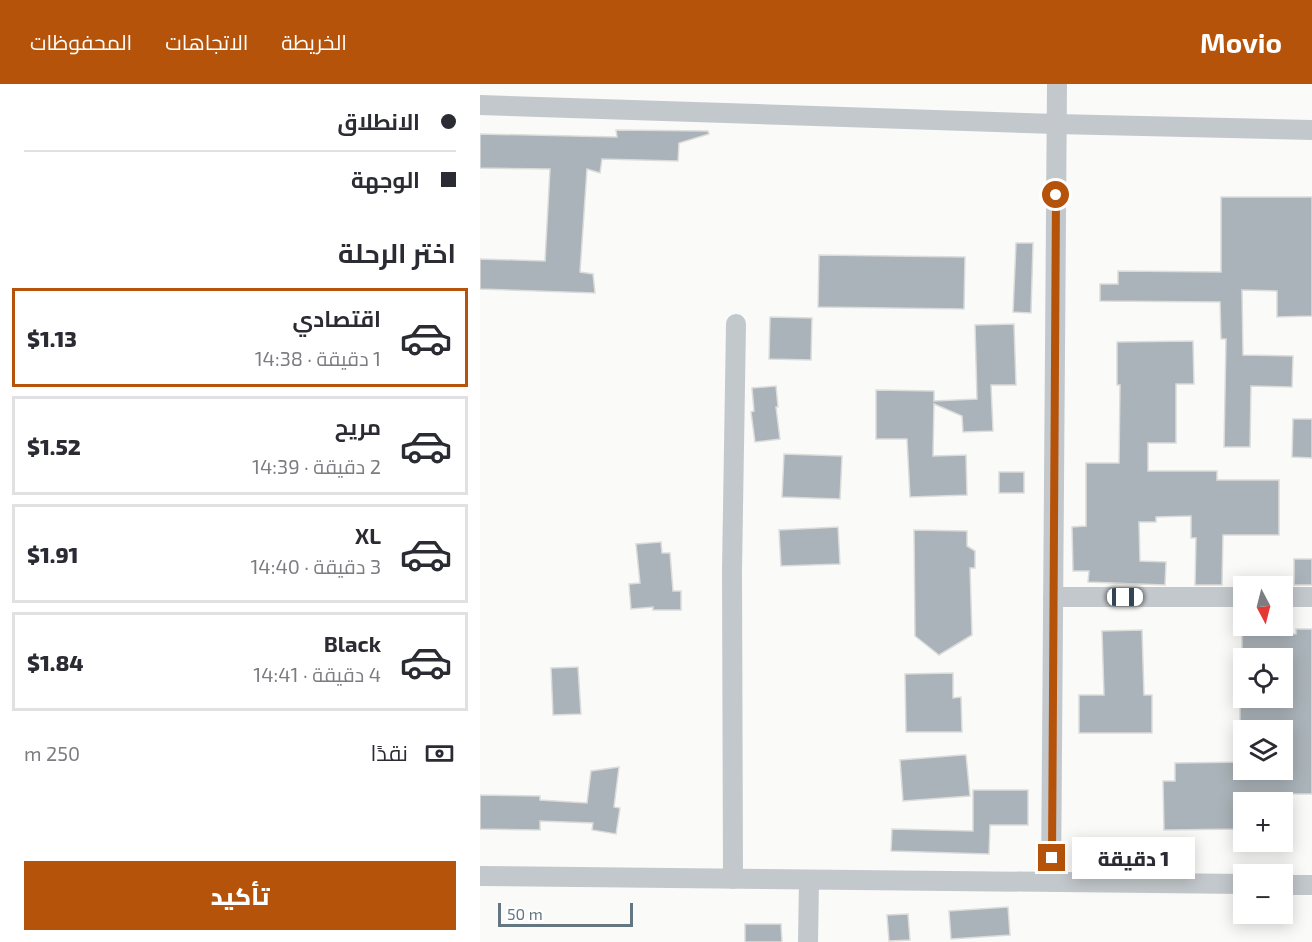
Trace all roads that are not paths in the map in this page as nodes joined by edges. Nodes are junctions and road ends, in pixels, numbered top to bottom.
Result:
1 (1056, 84) edge
2 (480, 105) edge
3 (1056, 124) junction
4 (1312, 130) edge
5 (736, 324) dead end
6 (1053, 597) junction
7 (1233, 597) edge
8 (1293, 597) edge
9 (1312, 597) edge
10 (480, 876) edge
11 (732, 879) junction
12 (810, 880) junction
13 (1052, 882) junction
14 (1233, 884) edge
15 (1293, 885) edge
16 (1312, 885) edge
17 (808, 942) edge

1 - 3 street
2 - 3 street
3 - 4 street
3 - 6 street
5 - 11 street
6 - 7 street
6 - 13 street
8 - 9 street
10 - 11 street
11 - 12 street
12 - 13 street
12 - 17 street
13 - 14 street
15 - 16 street

